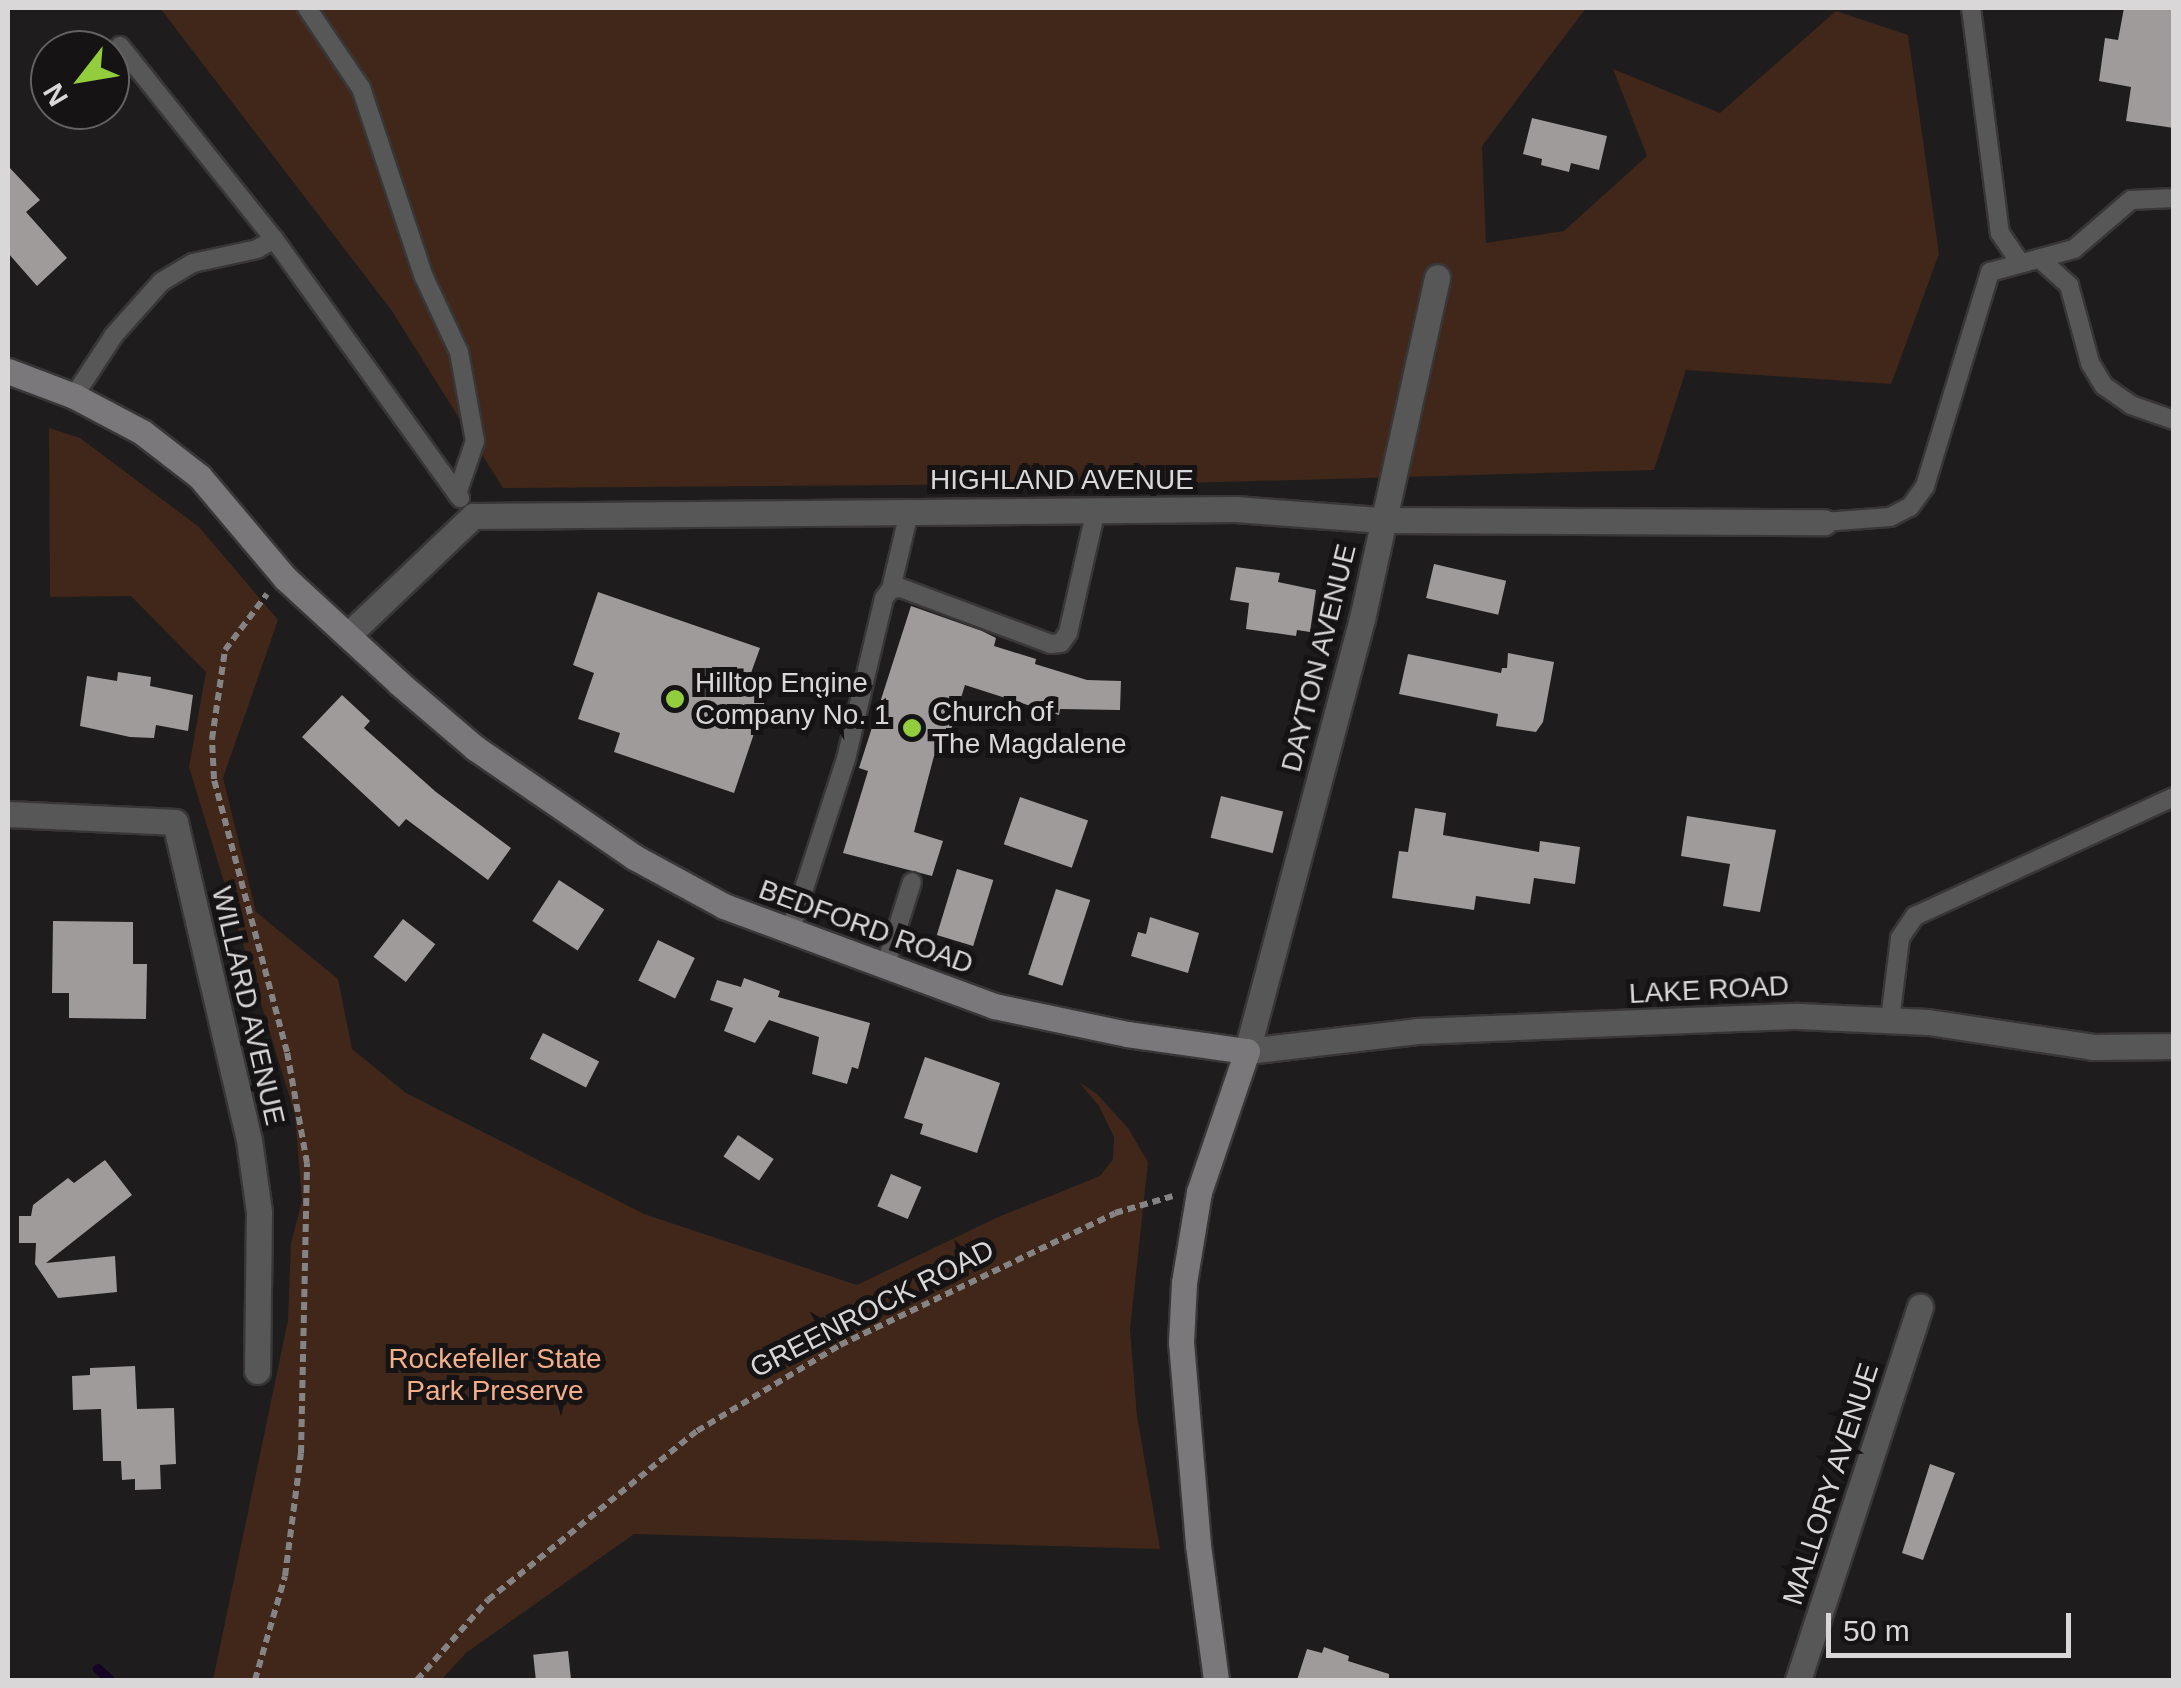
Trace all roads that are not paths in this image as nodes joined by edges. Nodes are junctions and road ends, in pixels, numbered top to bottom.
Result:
1 (307, 8) edge
2 (1971, 8) edge
3 (130, 59) edge
4 (2174, 198) edge
5 (274, 239) junction
6 (2040, 260) junction
7 (2020, 263) junction
8 (1437, 277) dead end
9 (8, 370) edge
10 (74, 396) junction
11 (2174, 420) edge
12 (457, 494) junction
13 (1096, 510) junction
14 (909, 512) junction
15 (473, 516) junction
16 (1384, 520) junction
17 (1824, 522) joint
18 (891, 589) junction
19 (348, 635) junction
20 (2174, 797) edge
21 (8, 814) edge
22 (912, 882) dead end
23 (790, 932) junction
24 (886, 967) junction
25 (1890, 1020) junction
26 (2174, 1046) edge
27 (1247, 1051) junction
28 (1920, 1306) dead end
29 (258, 1372) dead end
30 (1216, 1680) edge
31 (1798, 1680) edge

1 - 12 lane
2 - 7 lane
3 - 5 lane
4 - 6 lane
5 - 10 lane
5 - 12 lane
6 - 7 lane
6 - 11 lane
7 - 17 lane
8 - 16 street, DAYTON AVENUE
9 - 10 main road, BEDFORD ROAD
10 - 19 main road, BEDFORD ROAD
12 - 15 lane
13 - 14 street, HIGHLAND AVENUE
13 - 16 street, HIGHLAND AVENUE
13 - 18 lane
14 - 15 street, HIGHLAND AVENUE
14 - 18 lane
15 - 19 street
16 - 17 street, HIGHLAND AVENUE
16 - 27 street, DAYTON AVENUE
18 - 23 lane
19 - 23 main road, BEDFORD ROAD
20 - 25 lane
21 - 29 street, WILLARD AVENUE
22 - 24 lane
23 - 24 main road, BEDFORD ROAD
24 - 27 main road, BEDFORD ROAD
25 - 26 street, LAKE ROAD
25 - 27 street, LAKE ROAD
27 - 30 main road
28 - 31 street, MALLORY AVENUE

